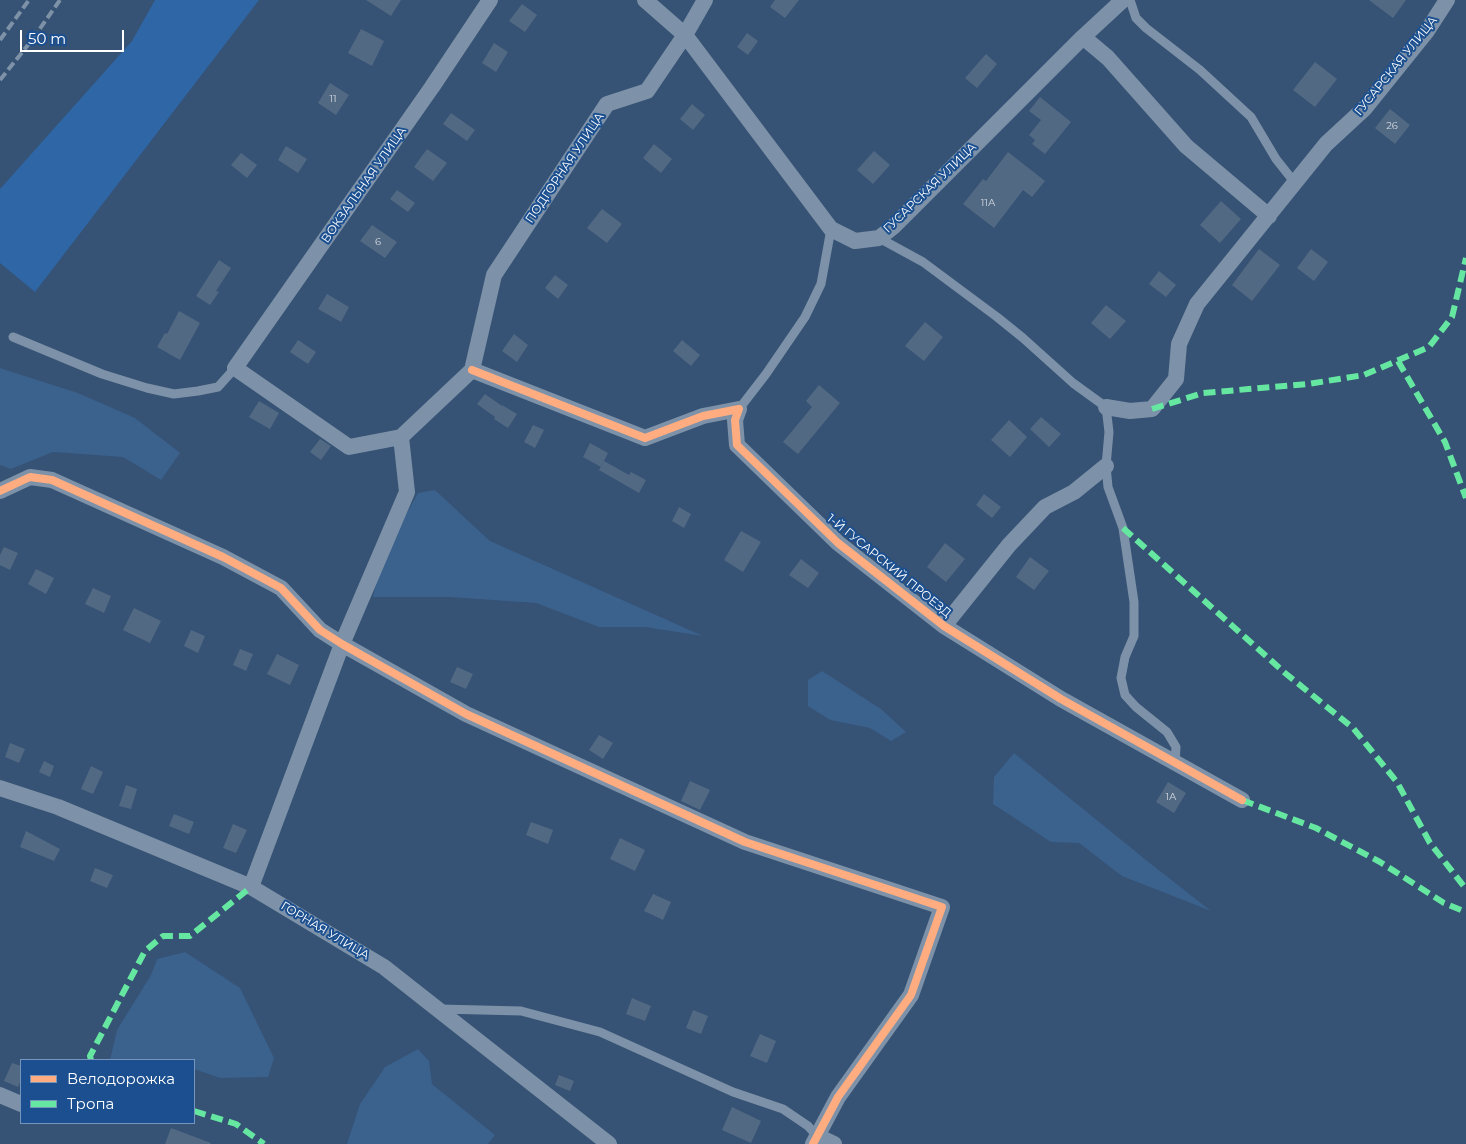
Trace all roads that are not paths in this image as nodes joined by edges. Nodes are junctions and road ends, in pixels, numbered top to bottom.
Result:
1 (490, 0) edge
2 (645, 0) edge
3 (705, 0) edge
4 (1123, 0) edge
5 (1130, 0) edge
6 (1447, 0) edge
7 (685, 35) junction
8 (1083, 37) junction
9 (1295, 183) junction
10 (1269, 216) junction
11 (830, 228) junction
12 (879, 238) junction
13 (13, 337) dead end
14 (235, 368) junction
15 (472, 370) junction
16 (1106, 407) junction
17 (738, 409) junction
18 (401, 436) junction
19 (1106, 466) junction
20 (0, 491) edge
21 (944, 626) junction
22 (342, 644) junction
23 (1175, 763) junction
24 (0, 788) edge
25 (1242, 800) dead end
26 (251, 887) junction
27 (437, 1009) junction
28 (0, 1095) edge
29 (20, 1104) edge
30 (815, 1140) edge
31 (609, 1144) edge
32 (834, 1144) edge

1 - 14 street, ВОКЗАЛЬНАЯ УЛИЦА
2 - 7 street
3 - 7 street, ПОДГОРНАЯ УЛИЦА
4 - 8 street, ГУСАРСКАЯ УЛИЦА
5 - 9 lane
6 - 9 street, ГУСАРСКАЯ УЛИЦА
7 - 11 street
7 - 15 street, ПОДГОРНАЯ УЛИЦА
8 - 10 street
8 - 12 street, ГУСАРСКАЯ УЛИЦА
9 - 10 street, ГУСАРСКАЯ УЛИЦА
10 - 16 street, ГУСАРСКАЯ УЛИЦА
11 - 12 street, ГУСАРСКАЯ УЛИЦА
11 - 17 lane
12 - 16 lane
13 - 14 lane
14 - 18 street
15 - 17 street
15 - 18 street
16 - 19 lane
17 - 21 street, 1-Й ГУСАРСКИЙ ПРОЕЗД
18 - 22 street
19 - 21 street
19 - 23 lane
20 - 22 street
21 - 23 street, 1-Й ГУСАРСКИЙ ПРОЕЗД
22 - 26 street
22 - 30 street
23 - 25 street, 1-Й ГУСАРСКИЙ ПРОЕЗД
24 - 26 street, ГОРНАЯ УЛИЦА
26 - 27 street, ГОРНАЯ УЛИЦА
27 - 30 lane
27 - 31 street, ГОРНАЯ УЛИЦА
28 - 29 street
30 - 32 street

